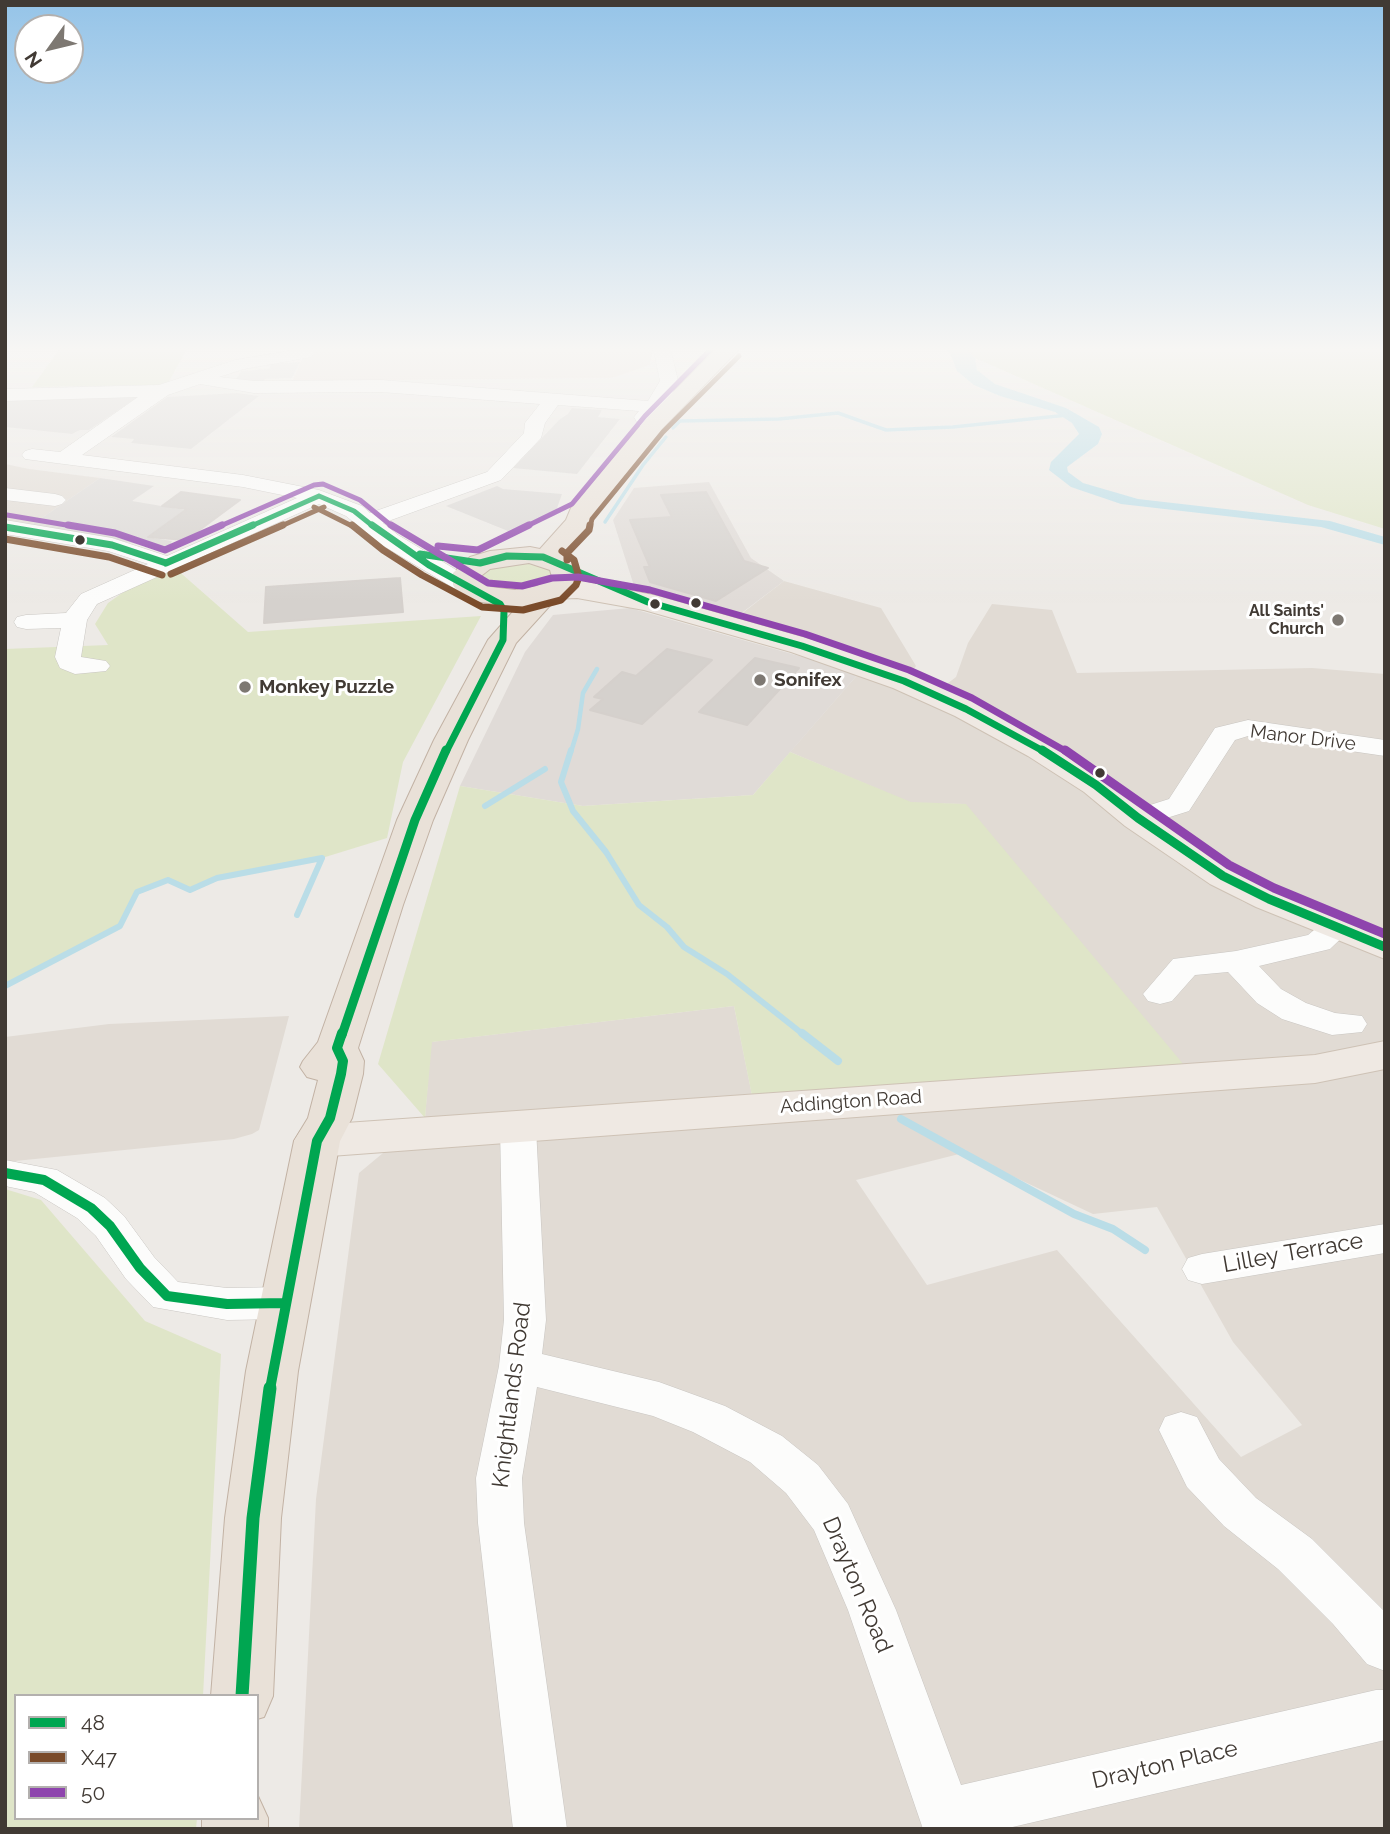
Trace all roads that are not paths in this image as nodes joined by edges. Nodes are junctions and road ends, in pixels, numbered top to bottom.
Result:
1 (100, 433) edge
2 (534, 433) edge
3 (641, 433) edge
4 (32, 455) dead end
5 (64, 459) junction
6 (5, 494) edge
7 (44, 494) dead end
8 (319, 496) junction
9 (580, 514) junction
10 (369, 521) junction
11 (5, 527) edge
12 (166, 563) junction
13 (483, 576) junction
14 (554, 577) junction
15 (75, 620) junction
16 (26, 622) dead end
17 (503, 640) junction
18 (97, 666) dead end
19 (1385, 748) edge
20 (1138, 818) junction
21 (1336, 928) junction
22 (1385, 947) edge
23 (1236, 961) junction
24 (1160, 994) dead end
25 (1349, 1024) dead end
26 (1385, 1055) edge
27 (518, 1128) junction
28 (317, 1141) junction
29 (5, 1173) edge
30 (1385, 1238) edge
31 (1202, 1269) dead end
32 (284, 1303) junction
33 (520, 1366) junction
34 (1181, 1430) dead end
35 (1385, 1648) edge
36 (242, 1694) edge
37 (1385, 1715) edge
38 (948, 1823) edge
39 (540, 1829) edge

1 - 5 street
2 - 10 street
3 - 9 highway
4 - 5 street
5 - 8 street
6 - 7 street
8 - 10 street
8 - 12 street
9 - 13 highway
9 - 14 highway
10 - 13 street
11 - 12 street
12 - 15 street
13 - 14 highway
13 - 14 highway
13 - 17 highway
14 - 17 highway
14 - 20 main road
15 - 16 street
15 - 18 street
17 - 28 highway
19 - 20 street, Manor Drive
20 - 21 main road
21 - 22 main road
21 - 23 street
23 - 24 street
23 - 25 street
26 - 27 main road, Addington Road
27 - 28 main road, Addington Road
27 - 33 street, Knightlands Road
28 - 32 highway
29 - 32 street
30 - 31 street, Lilley Terrace
32 - 36 highway
33 - 38 street, Drayton Road
33 - 39 street, Knightlands Road
34 - 35 street
37 - 38 street, Drayton Place

